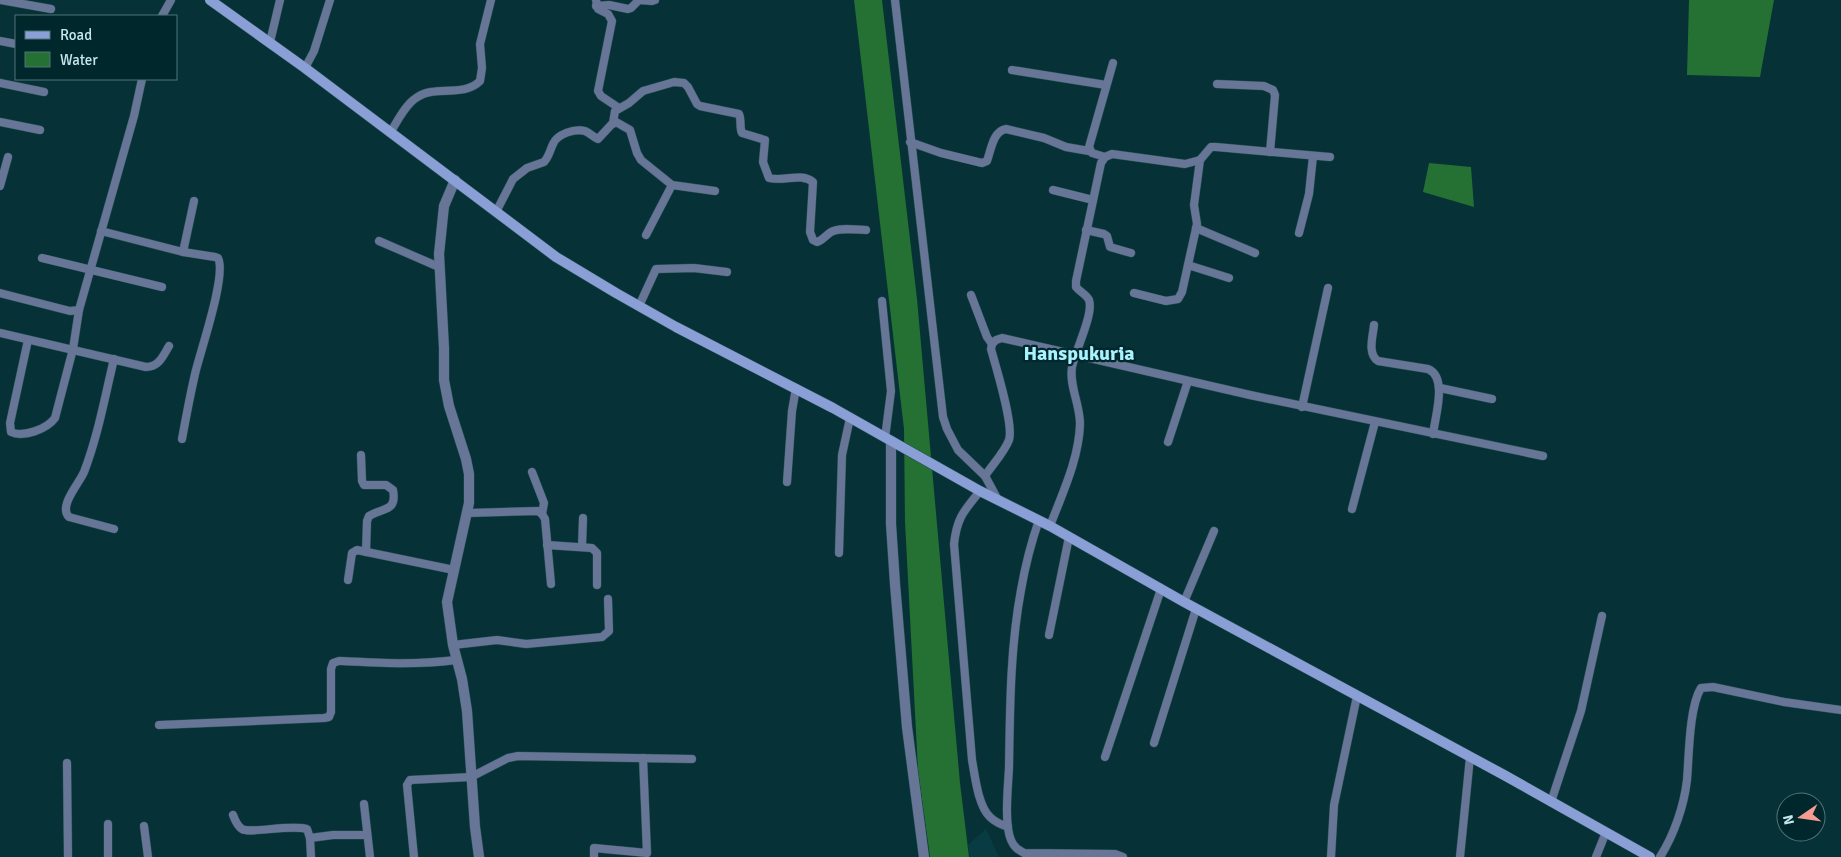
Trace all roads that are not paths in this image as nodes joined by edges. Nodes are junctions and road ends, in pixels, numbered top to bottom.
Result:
1 (1, 0) edge
2 (171, 0) edge
3 (210, 0) edge
4 (280, 0) edge
5 (330, 0) edge
6 (491, 0) edge
7 (655, 0) edge
8 (895, 0) edge
9 (596, 3) edge
10 (51, 9) dead end
11 (163, 15) edge
12 (0, 41) edge
13 (270, 42) junction
14 (15, 44) edge
15 (1113, 63) dead end
16 (305, 68) junction
17 (1012, 70) dead end
18 (142, 80) edge
19 (0, 83) edge
20 (1106, 84) junction
21 (1217, 84) dead end
22 (44, 92) dead end
23 (619, 108) junction
24 (0, 122) edge
25 (613, 123) junction
26 (40, 130) dead end
27 (390, 133) junction
28 (910, 142) junction
29 (1089, 151) junction
30 (1270, 152) junction
31 (1313, 156) junction
32 (8, 157) dead end
33 (1105, 157) junction
34 (1330, 157) dead end
35 (1200, 160) junction
36 (455, 180) junction
37 (0, 186) edge
38 (672, 186) junction
39 (1053, 190) dead end
40 (715, 191) dead end
41 (1093, 200) junction
42 (194, 201) dead end
43 (496, 212) junction
44 (1196, 228) junction
45 (866, 230) dead end
46 (1086, 230) junction
47 (101, 231) junction
48 (1299, 233) dead end
49 (646, 235) dead end
50 (379, 241) dead end
51 (183, 252) junction
52 (1131, 253) dead end
53 (1255, 253) dead end
54 (42, 258) dead end
55 (1188, 265) junction
56 (439, 267) junction
57 (91, 270) junction
58 (726, 272) dead end
59 (1229, 278) dead end
60 (162, 288) dead end
61 (1328, 288) dead end
62 (0, 293) edge
63 (1134, 293) dead end
64 (971, 296) dead end
65 (882, 301) dead end
66 (639, 306) junction
67 (79, 310) junction
68 (1374, 325) dead end
69 (0, 333) edge
70 (28, 340) junction
71 (992, 344) junction
72 (169, 346) dead end
73 (73, 349) junction
74 (1075, 355) junction
75 (114, 359) junction
76 (1188, 381) junction
77 (796, 388) junction
78 (1440, 388) junction
79 (1492, 399) dead end
80 (1302, 406) junction
81 (850, 418) junction
82 (1375, 422) junction
83 (1432, 434) junction
84 (182, 439) dead end
85 (891, 441) junction
86 (1168, 442) dead end
87 (361, 454) dead end
88 (1543, 456) dead end
89 (532, 472) dead end
90 (985, 476) junction
91 (787, 482) dead end
92 (980, 490) junction
93 (998, 500) junction
94 (1352, 509) dead end
95 (468, 513) junction
96 (542, 514) junction
97 (582, 518) dead end
98 (1039, 520) junction
99 (1050, 526) junction
100 (114, 529) dead end
101 (1214, 531) dead end
102 (1069, 537) junction
103 (547, 545) junction
104 (582, 547) junction
105 (366, 552) junction
106 (839, 553) dead end
107 (454, 570) junction
108 (348, 580) dead end
109 (551, 584) dead end
110 (597, 585) dead end
111 (1161, 589) junction
112 (608, 599) dead end
113 (1184, 602) junction
114 (1196, 609) junction
115 (1602, 616) dead end
116 (1049, 635) dead end
117 (453, 645) junction
118 (456, 660) junction
119 (1357, 696) junction
120 (1841, 710) edge
121 (158, 725) dead end
122 (1154, 743) dead end
123 (1470, 757) junction
124 (643, 758) junction
125 (692, 758) dead end
126 (1105, 758) dead end
127 (67, 763) dead end
128 (471, 777) junction
129 (1551, 802) junction
130 (364, 804) dead end
131 (233, 815) dead end
132 (108, 824) dead end
133 (144, 826) dead end
134 (1008, 827) junction
135 (1606, 832) junction
136 (367, 835) junction
137 (310, 838) junction
138 (68, 857) edge
139 (108, 857) edge
140 (148, 857) edge
141 (311, 857) edge
142 (370, 857) edge
143 (414, 857) edge
144 (479, 857) edge
145 (594, 857) edge
146 (924, 857) edge
147 (1123, 857) edge
148 (1331, 857) edge
149 (1460, 857) edge
150 (1596, 857) edge
151 (1650, 857) edge
152 (1660, 857) edge

1 - 10 street
2 - 11 street
3 - 13 main road
4 - 13 street
5 - 16 street
6 - 27 street
7 - 9 street
8 - 28 street
9 - 23 street
12 - 14 street
13 - 16 main road
15 - 20 street
16 - 27 main road
17 - 20 street
18 - 47 street
19 - 22 street
20 - 29 street
21 - 30 street
23 - 25 street
23 - 45 street
24 - 26 street
25 - 38 street
25 - 43 street
27 - 36 main road
28 - 29 street
28 - 90 street
29 - 33 street
30 - 31 street
30 - 35 street
31 - 34 street
31 - 48 street
32 - 37 street
33 - 35 street
33 - 41 street
35 - 44 street
36 - 43 main road
36 - 56 street
38 - 40 street
38 - 49 street
39 - 41 street
41 - 46 street
42 - 51 street
43 - 66 main road
44 - 53 street
44 - 55 street
46 - 52 street
46 - 74 street
47 - 51 street
47 - 57 street
50 - 56 street
51 - 84 street
54 - 57 street
55 - 59 street
55 - 63 street
56 - 95 street
57 - 60 street
57 - 67 street
58 - 66 street
61 - 80 street
62 - 67 street
64 - 71 street
65 - 85 street
66 - 77 main road
67 - 73 street
68 - 78 street
69 - 70 street
70 - 73 street
70 - 73 street
71 - 74 street
71 - 90 street
72 - 75 street
73 - 75 street
74 - 76 street
74 - 99 street
75 - 100 street
76 - 80 street
76 - 86 street
77 - 81 main road
77 - 91 street
78 - 79 street
78 - 83 street
80 - 82 street
81 - 85 main road
81 - 106 street
82 - 83 street
82 - 94 street
83 - 88 street
85 - 92 main road
85 - 146 street
87 - 105 street
89 - 96 street
90 - 93 street
92 - 93 main road
92 - 134 street
93 - 98 main road
95 - 96 street
95 - 107 street
96 - 103 street
97 - 104 street
98 - 99 main road
98 - 134 street
99 - 102 main road
101 - 113 street
102 - 111 main road
102 - 116 street
103 - 104 street
103 - 109 street
104 - 110 street
105 - 107 street
105 - 108 street
107 - 117 street
111 - 113 main road
111 - 126 street
112 - 117 street
113 - 114 main road
114 - 119 main road
114 - 122 street
115 - 129 street
117 - 118 street
118 - 121 street
118 - 128 street
119 - 123 main road
119 - 148 street
120 - 152 street
123 - 129 main road
123 - 149 street
124 - 125 street
124 - 128 street
124 - 145 street
127 - 138 street
128 - 143 street
128 - 144 street
129 - 135 main road
130 - 136 street
131 - 137 street
132 - 139 street
133 - 140 street
134 - 147 street
135 - 150 street
135 - 151 main road
136 - 137 street
136 - 142 street
137 - 141 street

